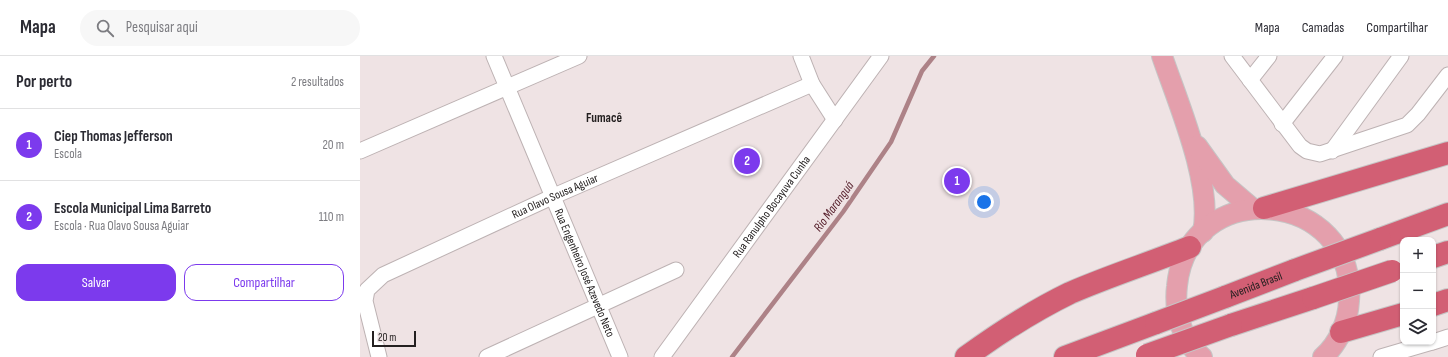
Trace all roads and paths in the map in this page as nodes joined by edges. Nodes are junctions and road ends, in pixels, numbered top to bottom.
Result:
1 (494, 56) edge
2 (579, 56) edge
3 (801, 56) edge
4 (881, 56) edge
5 (1162, 56) edge
6 (1232, 56) edge
7 (1269, 56) edge
8 (1335, 56) edge
9 (1401, 56) edge
10 (1448, 76) edge
11 (1250, 80) junction
12 (812, 84) junction
13 (507, 87) junction
14 (835, 120) junction
15 (1282, 124) junction
16 (1190, 135) junction
17 (360, 151) edge
18 (1332, 151) junction
19 (1448, 153) edge
20 (554, 196) junction
21 (1258, 208) junction
22 (1448, 214) edge
23 (1196, 239) junction
24 (1448, 252) edge
25 (1436, 256) edge
26 (1398, 269) edge
27 (676, 270) dead end
28 (1448, 300) edge
29 (1436, 303) edge
30 (598, 306) junction
31 (1400, 315) edge
32 (1341, 332) junction
33 (1448, 337) edge
34 (1436, 341) edge
35 (1422, 345) edge
36 (1144, 356) edge
37 (379, 357) edge
38 (487, 357) edge
39 (620, 357) edge
40 (662, 357) edge
41 (966, 357) edge
42 (1065, 357) edge
43 (1202, 357) edge
44 (1323, 357) edge
45 (1381, 357) edge

1 - 13 street, Rua Engenheiro José Azevedo Neto
2 - 13 street
3 - 12 street
4 - 14 street, Rua Ranulpho Bocayuva Cunha
5 - 16 main road
6 - 11 street
7 - 11 street
8 - 15 street
9 - 18 street
10 - 18 street
11 - 15 street
12 - 14 street
12 - 20 street, Rua Olavo Sousa Aguiar
13 - 17 street
13 - 20 street, Rua Engenheiro José Azevedo Neto
14 - 40 street, Rua Ranulpho Bocayuva Cunha
15 - 18 street
16 - 21 main road
16 - 23 main road
19 - 21 highway
20 - 30 street, Rua Engenheiro José Azevedo Neto
20 - 37 street, Rua Olavo Sousa Aguiar
21 - 23 main road
21 - 32 main road
22 - 42 highway, Avenida Brasil, bridge
23 - 41 highway
23 - 43 main road
24 - 25 highway
26 - 36 highway, bridge
27 - 30 street
28 - 29 highway
30 - 38 street
30 - 39 street, Rua Engenheiro José Azevedo Neto
31 - 32 highway
32 - 44 main road
33 - 34 street
35 - 45 street

